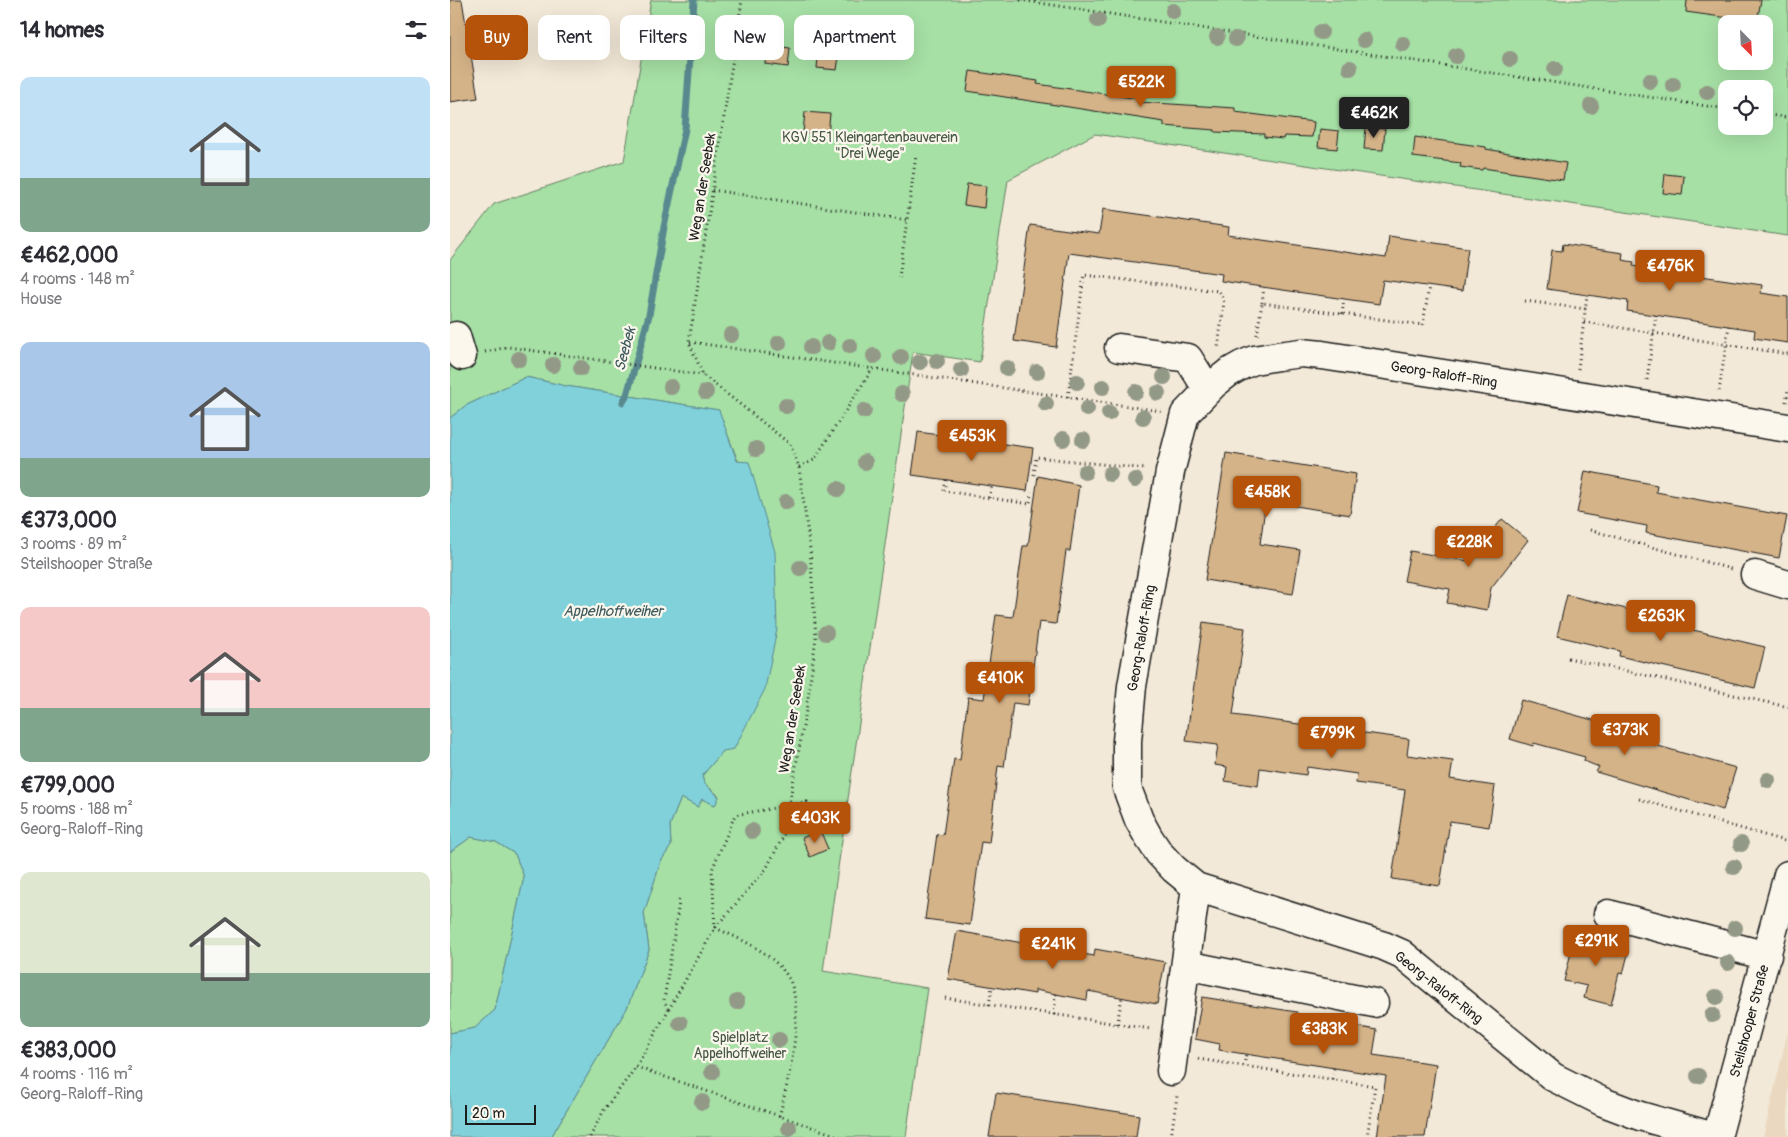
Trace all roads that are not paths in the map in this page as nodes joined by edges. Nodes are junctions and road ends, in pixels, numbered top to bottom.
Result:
1 (1119, 348) dead end
2 (1211, 387) junction
3 (1788, 428) edge
4 (1756, 575) road end
5 (1788, 585) edge
6 (1788, 875) edge
7 (1196, 887) junction
8 (1608, 914) dead end
9 (1767, 956) junction
10 (1186, 965) junction
11 (1374, 1003) dead end
12 (1173, 1053) road end
13 (1716, 1137) edge

1 - 2 street
2 - 3 street, Georg-Raloff-Ring
2 - 7 street, Georg-Raloff-Ring
4 - 5 street
6 - 9 street, Steilshooper Straße
7 - 10 street
7 - 13 street, Georg-Raloff-Ring
8 - 9 street
9 - 13 street, Steilshooper Straße
10 - 11 street
10 - 12 street

